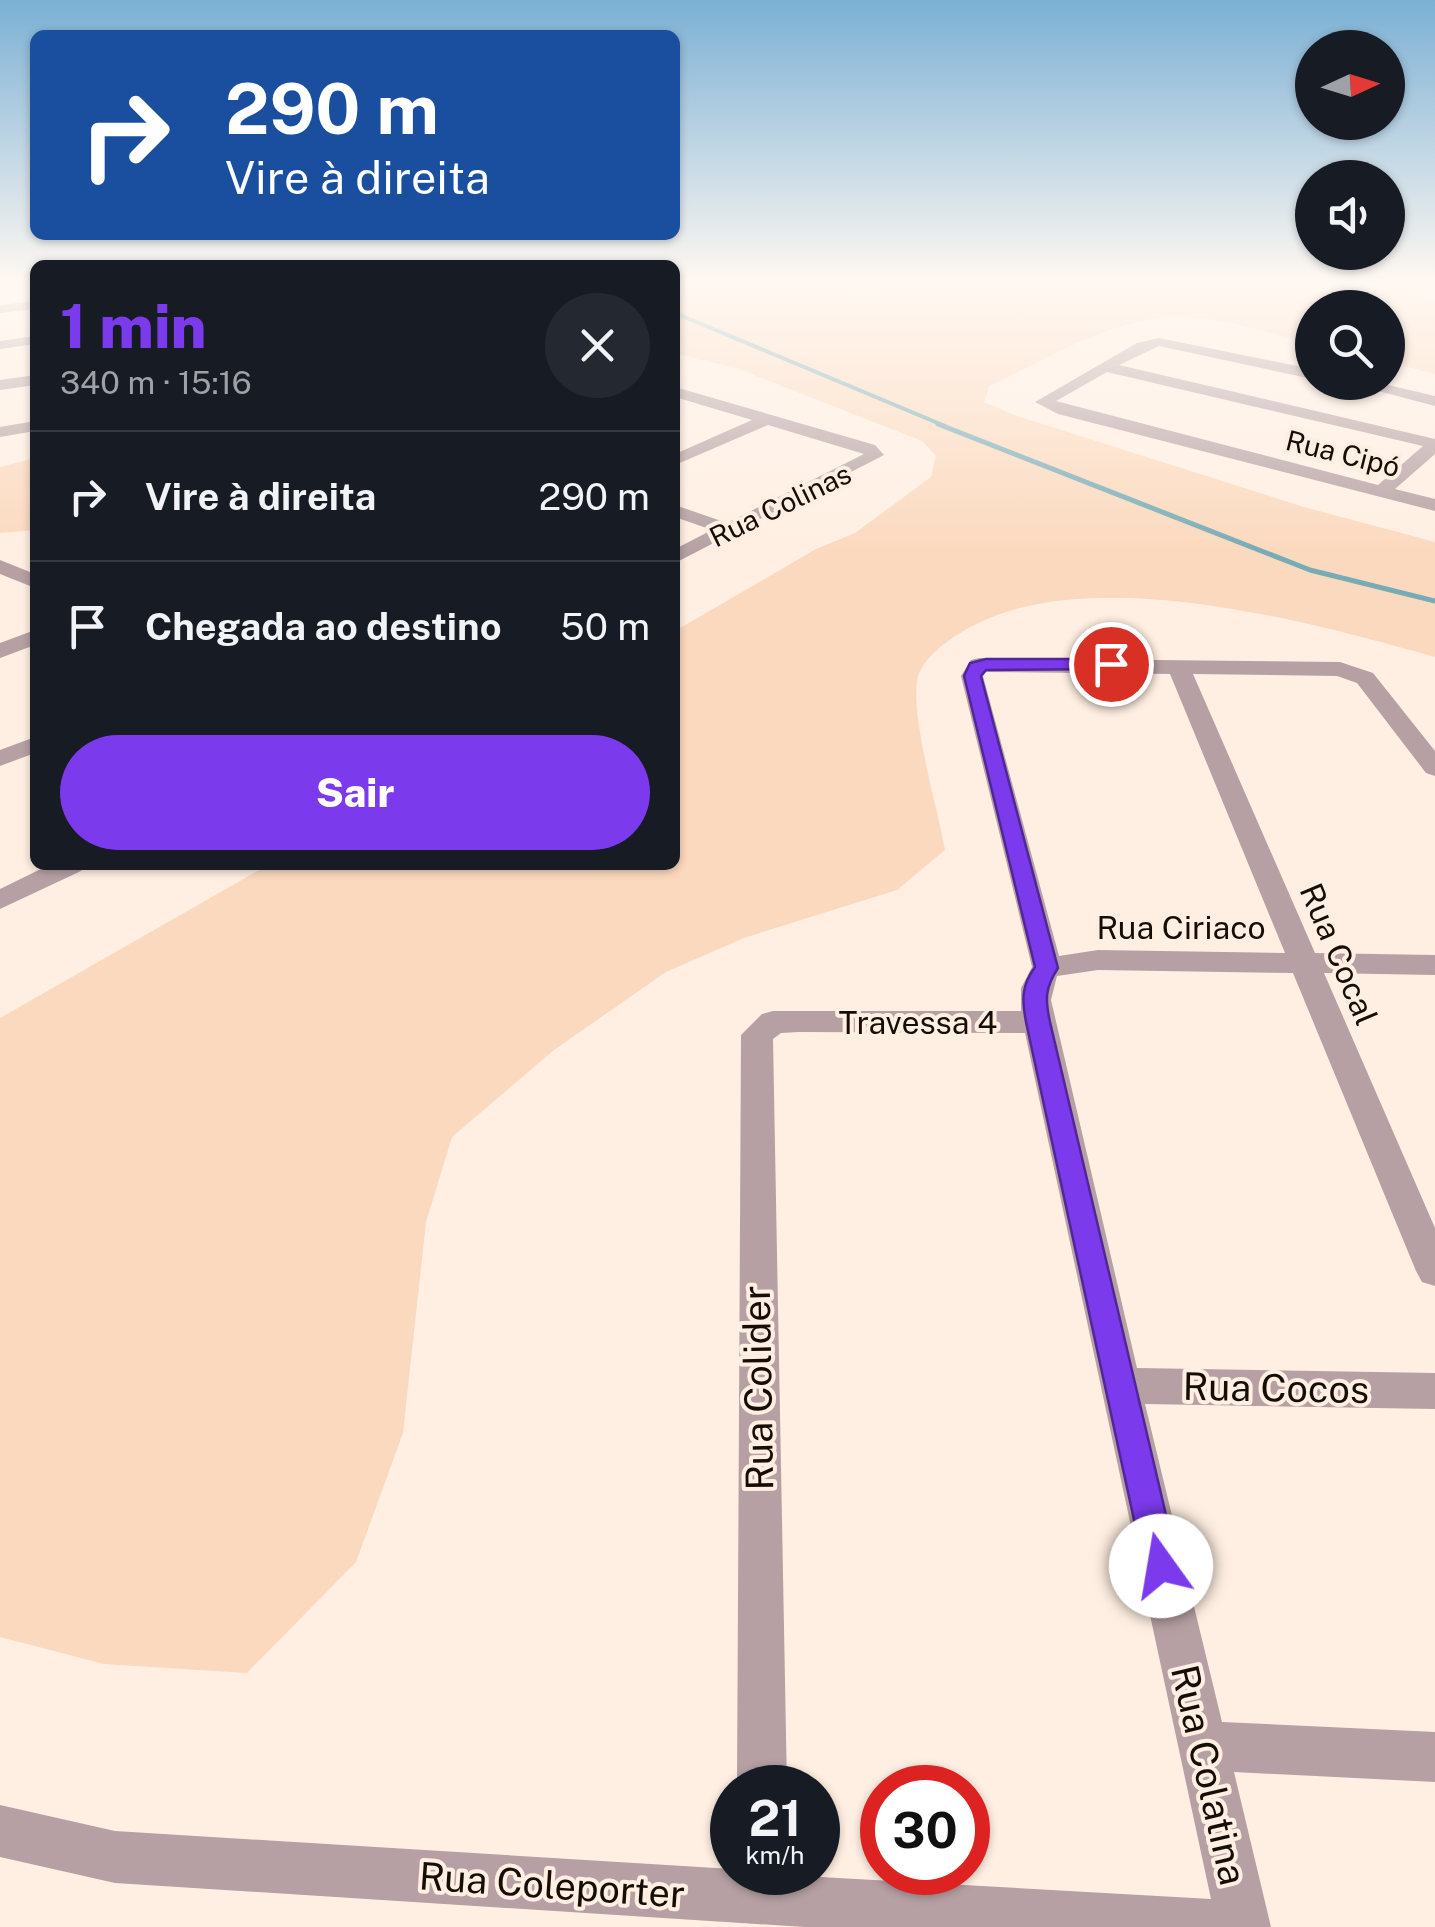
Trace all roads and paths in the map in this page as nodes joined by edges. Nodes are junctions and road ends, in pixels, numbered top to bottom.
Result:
1 (1093, 373) edge
2 (1135, 373) edge
3 (30, 381) edge
4 (0, 385) edge
5 (680, 393) edge
6 (1405, 394) edge
7 (1435, 401) edge
8 (766, 419) junction
9 (30, 427) edge
10 (0, 432) edge
11 (1435, 445) edge
12 (680, 458) edge
13 (1382, 491) junction
14 (1435, 504) edge
15 (680, 512) edge
16 (729, 530) junction
17 (680, 555) edge
18 (30, 639) edge
19 (0, 651) edge
20 (1178, 664) junction
21 (30, 746) edge
22 (0, 760) edge
23 (1435, 768) edge
24 (61, 870) edge
25 (0, 900) edge
26 (1305, 962) junction
27 (1435, 965) edge
28 (1046, 968) junction
29 (799, 1021) joint
30 (1038, 1022) junction
31 (1435, 1271) edge
32 (1118, 1386) junction
33 (1435, 1390) edge
34 (1204, 1746) junction
35 (1435, 1757) edge
36 (762, 1765) edge
37 (0, 1831) edge
38 (710, 1884) edge
39 (840, 1893) edge
40 (1226, 1927) edge
41 (1244, 1927) edge

1 - 13 street, Rua Cipó
2 - 11 street
3 - 4 street
5 - 8 street
6 - 7 street
8 - 12 street
8 - 16 street, Rua Colinas
9 - 10 street
11 - 13 street
13 - 14 street, Rua Cipó
15 - 16 street
16 - 17 street, Rua Colinas
18 - 19 street
20 - 23 street
20 - 26 street, Rua Cocal
20 - 28 street, Rua Colatina
21 - 22 street
24 - 25 street
26 - 27 street, Rua Ciriaco
26 - 28 street, Rua Ciriaco
26 - 31 street, Rua Cocal
28 - 30 street, Rua Colatina
29 - 30 street, Travessa 4
29 - 36 street, Rua Colider
30 - 32 street, Rua Colatina
32 - 33 street, Rua Cocos
32 - 34 street, Rua Colatina
34 - 35 street
34 - 41 street, Rua Colatina
37 - 38 street, Rua Coleporter
39 - 40 street, Rua Coleporter

